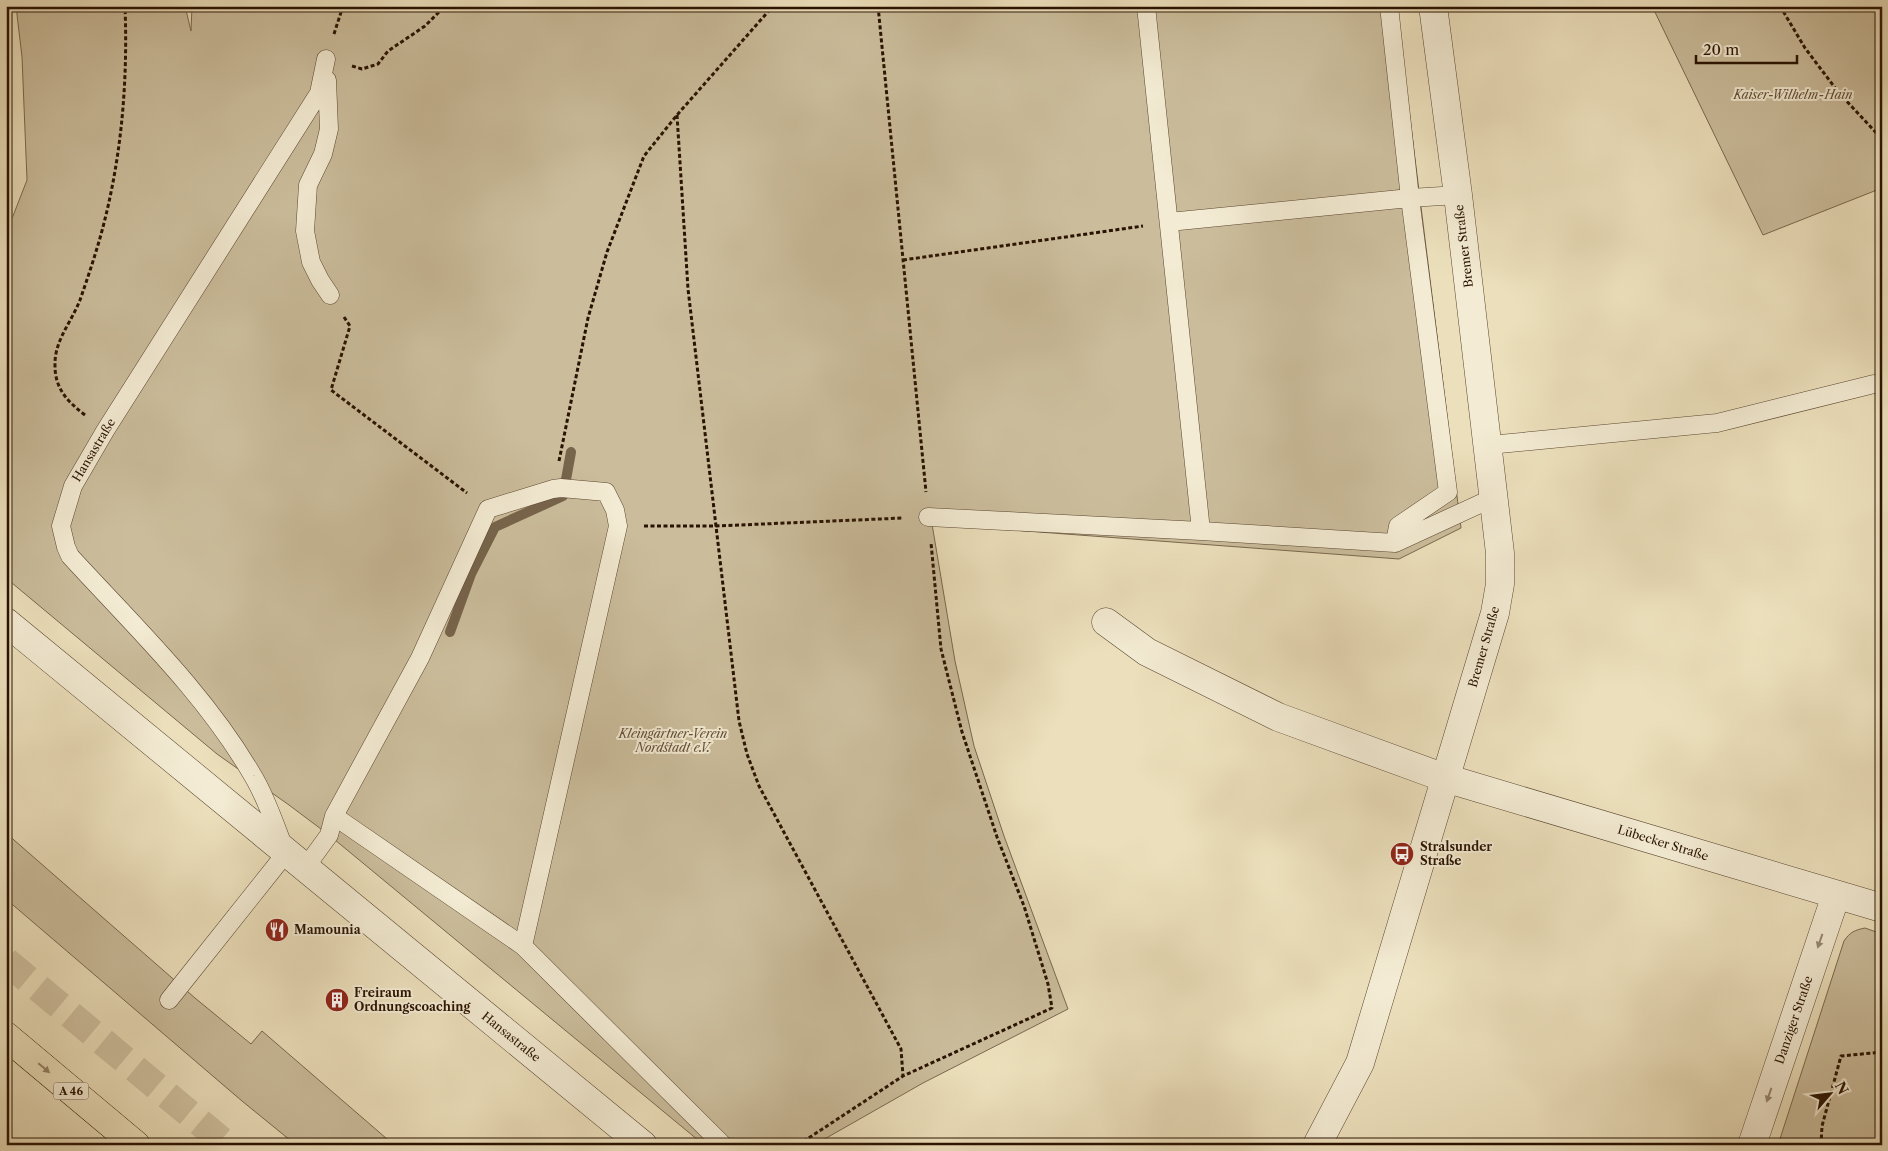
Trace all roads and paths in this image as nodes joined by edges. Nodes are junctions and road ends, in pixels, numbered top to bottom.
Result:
1 (125, 6) edge
2 (446, 6) edge
3 (773, 6) edge
4 (878, 6) edge
5 (1146, 6) edge
6 (1389, 6) edge
7 (1433, 6) edge
8 (1780, 6) edge
9 (326, 60) junction
10 (678, 116) junction
11 (1882, 139) edge
12 (1458, 195) junction
13 (1410, 198) junction
14 (1170, 222) junction
15 (903, 260) junction
16 (330, 295) joint
17 (1874, 384) dead end
18 (105, 431) junction
19 (1489, 445) junction
20 (560, 488) junction
21 (1495, 497) junction
22 (488, 509) junction
23 (920, 517) junction
24 (637, 526) dead end
25 (716, 526) junction
26 (1201, 531) junction
27 (1395, 543) junction
28 (6, 622) edge
29 (1106, 622) dead end
30 (1445, 778) junction
31 (334, 816) junction
32 (296, 860) junction
33 (1836, 895) junction
34 (1882, 908) edge
35 (523, 946) junction
36 (169, 1000) dead end
37 (6, 1036) edge
38 (1882, 1052) edge
39 (903, 1076) junction
40 (136, 1145) edge
41 (643, 1145) edge
42 (723, 1145) edge
43 (798, 1145) edge
44 (1317, 1145) edge
45 (1752, 1145) edge
46 (1821, 1145) edge

1 - 18 path
2 - 9 path
3 - 10 path
4 - 15 path
5 - 14 lane
6 - 13 lane
7 - 12 street, Bremer Straße
8 - 11 path
9 - 16 lane
9 - 18 lane, Hansastraße
10 - 20 path
10 - 25 path
12 - 13 lane
12 - 19 street, Bremer Straße
13 - 14 lane
13 - 27 lane
14 - 15 path
14 - 26 lane
15 - 23 path
16 - 22 path
17 - 19 lane
18 - 32 lane, Hansastraße
19 - 21 street, Bremer Straße
20 - 22 lane
20 - 35 lane
21 - 27 lane
21 - 30 street, Bremer Straße
22 - 31 lane
23 - 25 path
23 - 26 lane
23 - 39 path
24 - 25 path
25 - 39 path
26 - 27 lane
28 - 32 street, Hansastraße
29 - 30 street
30 - 33 street, Lübecker Straße
30 - 44 street, Bremer Straße
31 - 32 lane
31 - 35 lane
32 - 36 lane
32 - 41 street, Hansastraße
33 - 34 street, Lübecker Straße
33 -> 45 street, Danziger Straße
35 - 42 lane
37 -> 40 highway, A 46
38 - 46 path
39 - 43 path

